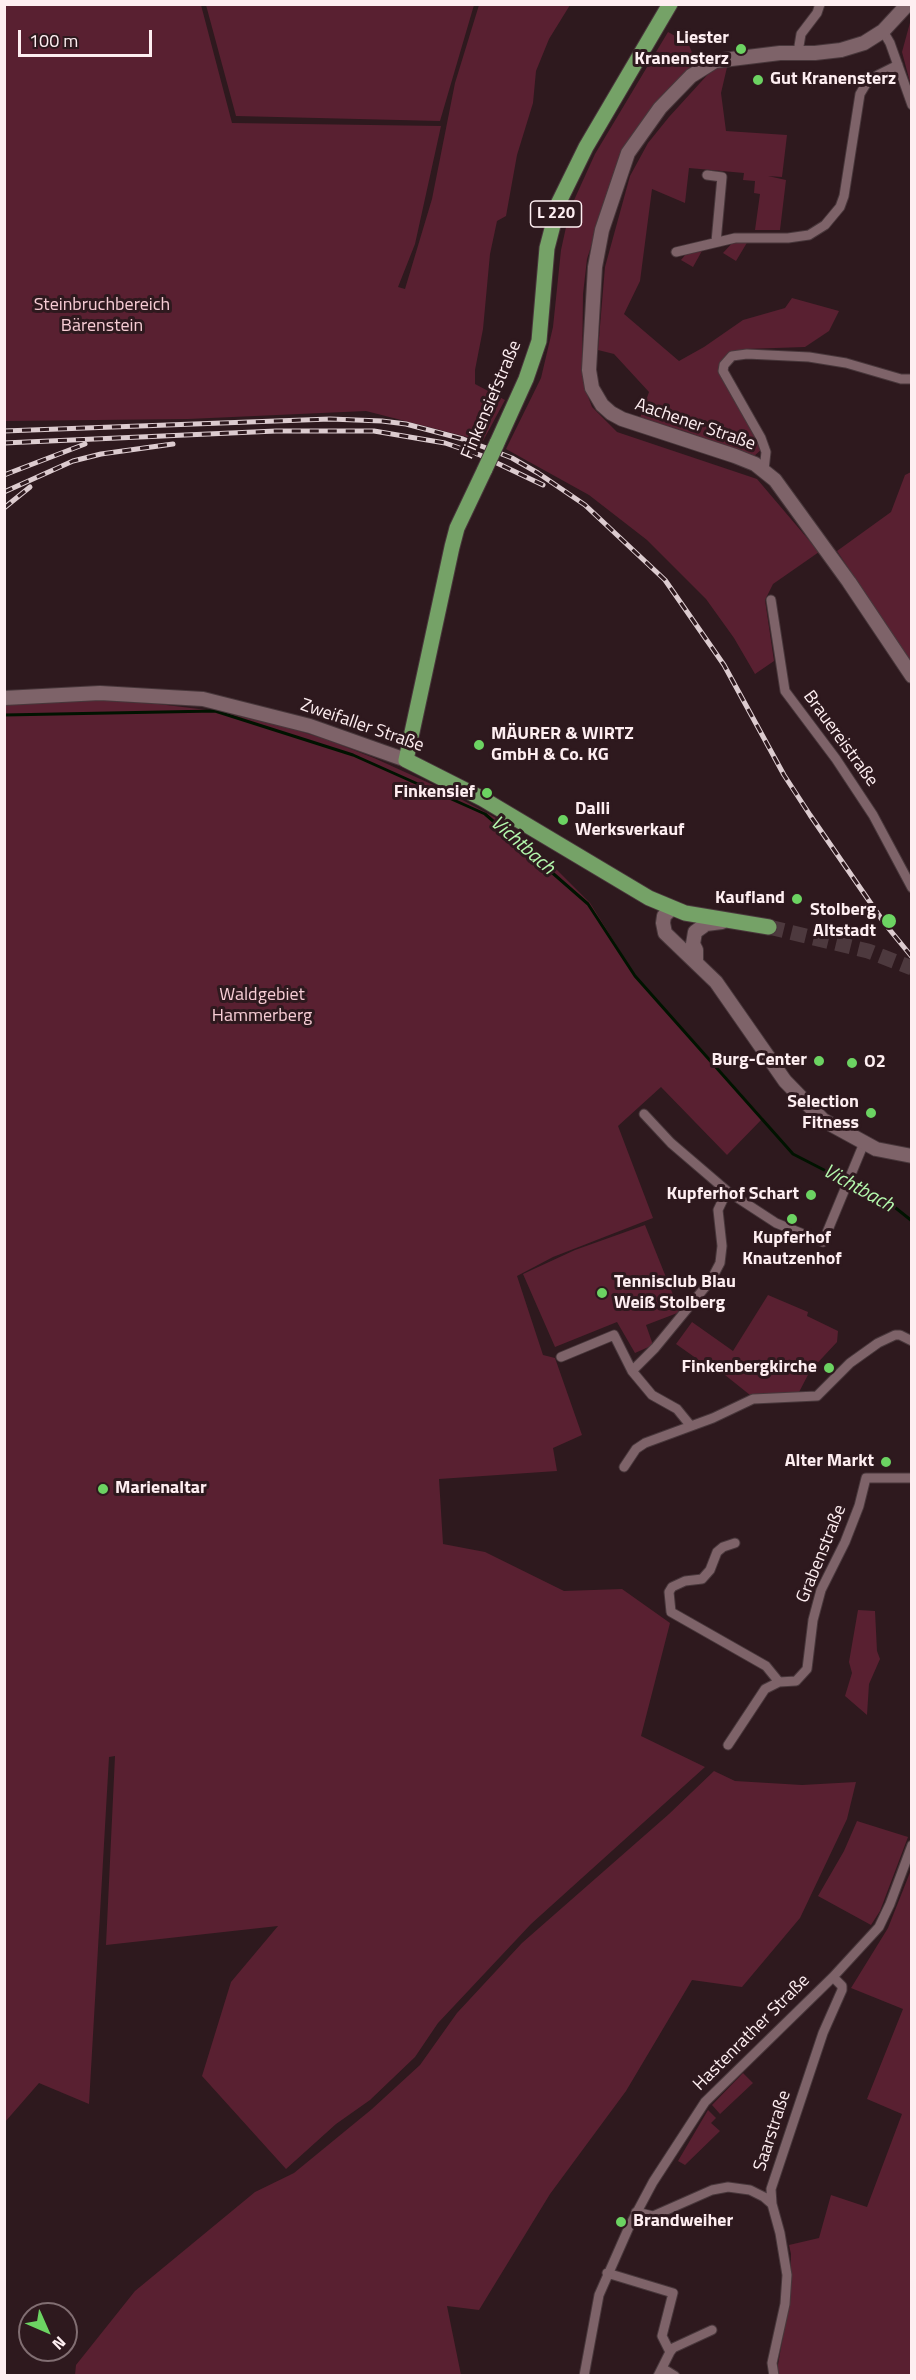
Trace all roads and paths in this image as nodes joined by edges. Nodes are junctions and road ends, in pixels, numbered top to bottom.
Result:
1 (670, 4) edge
2 (820, 4) edge
3 (908, 4) edge
4 (883, 31) junction
5 (798, 52) junction
6 (898, 65) junction
7 (912, 105) edge
8 (707, 175) dead end
9 (716, 242) junction
10 (676, 252) dead end
11 (912, 379) edge
12 (764, 470) junction
13 (771, 600) dead end
14 (912, 676) edge
15 (4, 698) edge
16 (406, 760) junction
17 (912, 888) edge
18 (672, 908) junction
19 (732, 921) junction
20 (770, 927) tunnel mouth
21 (696, 961) junction
22 (644, 1113) dead end
23 (864, 1143) junction
24 (912, 1156) edge
25 (727, 1191) junction
26 (912, 1341) edge
27 (561, 1358) dead end
28 (632, 1371) junction
29 (690, 1425) junction
30 (624, 1467) dead end
31 (912, 1478) edge
32 (735, 1544) dead end
33 (779, 1682) junction
34 (728, 1745) dead end
35 (912, 1845) edge
36 (833, 1977) junction
37 (772, 2204) junction
38 (636, 2212) junction
39 (608, 2273) junction
40 (712, 2330) dead end
41 (670, 2352) junction
42 (660, 2372) edge
43 (584, 2376) edge
44 (675, 2376) edge
45 (774, 2376) edge

1 - 16 main road, Finkensiefstraße / L 220, bridge
2 - 5 street
3 - 4 street, Aachener Straße
4 - 5 street, Aachener Straße
4 - 6 street
5 - 12 street, Aachener Straße
6 - 7 street
6 - 9 street
8 - 9 street
9 - 10 street
11 - 12 street
12 - 14 street, Aachener Straße
13 - 17 street, Brauereistraße
15 - 16 street, Zweifaller Straße
16 - 18 main road, Zweifaller Straße
18 - 19 main road, Zweifaller Straße
18 - 21 street
19 - 20 main road, Zweifaller Straße
19 - 21 street
21 - 23 street
22 - 25 street
23 - 24 street
23 - 25 street
25 - 28 street
26 - 29 street
27 - 28 street
28 - 29 street
29 - 30 street
31 - 33 street, Grabenstraße
32 - 33 street
33 - 34 street, Grabenstraße
35 - 36 street, Hastenrather Straße
36 - 37 street, Saarstraße
36 - 38 street, Hastenrather Straße
37 - 38 street
37 - 45 street, Saarstraße
38 - 39 street, Hastenrather Straße
39 - 41 street
39 - 43 street, Hastenrather Straße
40 - 41 street
41 - 42 street
42 - 44 street

